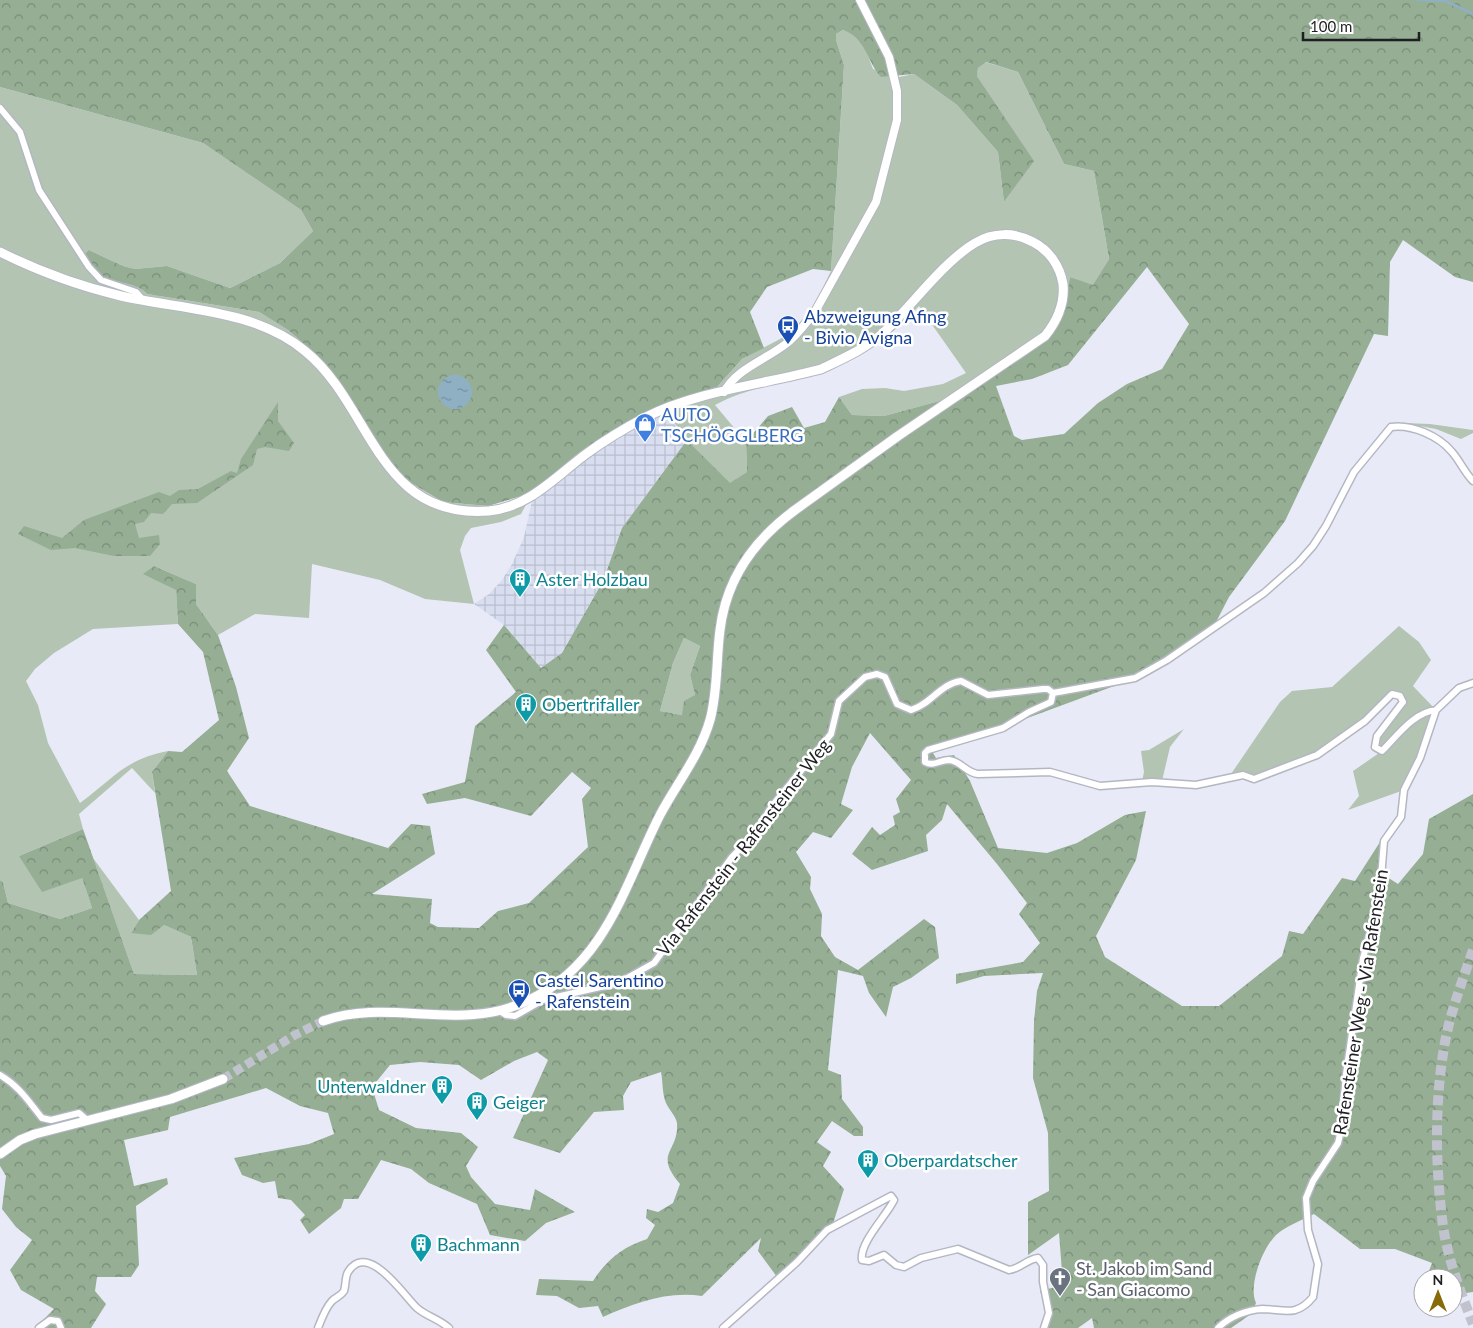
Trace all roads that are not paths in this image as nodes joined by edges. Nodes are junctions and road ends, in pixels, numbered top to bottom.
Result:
1 (860, 0) edge
2 (0, 108) edge
3 (0, 252) edge
4 (144, 301) junction
5 (724, 392) junction
6 (1473, 481) edge
7 (1473, 683) edge
8 (1053, 693) junction
9 (1436, 710) junction
10 (500, 1011) junction
11 (323, 1021) tunnel mouth
12 (0, 1075) edge
13 (223, 1079) tunnel mouth
14 (87, 1120) junction
15 (0, 1154) edge
16 (39, 1328) edge
17 (61, 1328) edge
18 (318, 1328) edge
19 (449, 1328) edge
20 (723, 1328) edge
21 (1044, 1328) edge
22 (1218, 1328) edge

1 - 5 street
2 - 4 street
3 - 4 main road
4 - 5 main road
5 - 10 main road
6 - 8 street
7 - 9 street, Rafensteiner Weg - Via Rafenstein
8 - 9 street
8 - 10 street, Via Rafenstein - Rafensteiner Weg
9 - 22 street, Rafensteiner Weg - Via Rafenstein
10 - 11 main road
12 - 14 street
13 - 14 main road
14 - 15 main road
16 - 17 street
18 - 19 street
20 - 21 street

